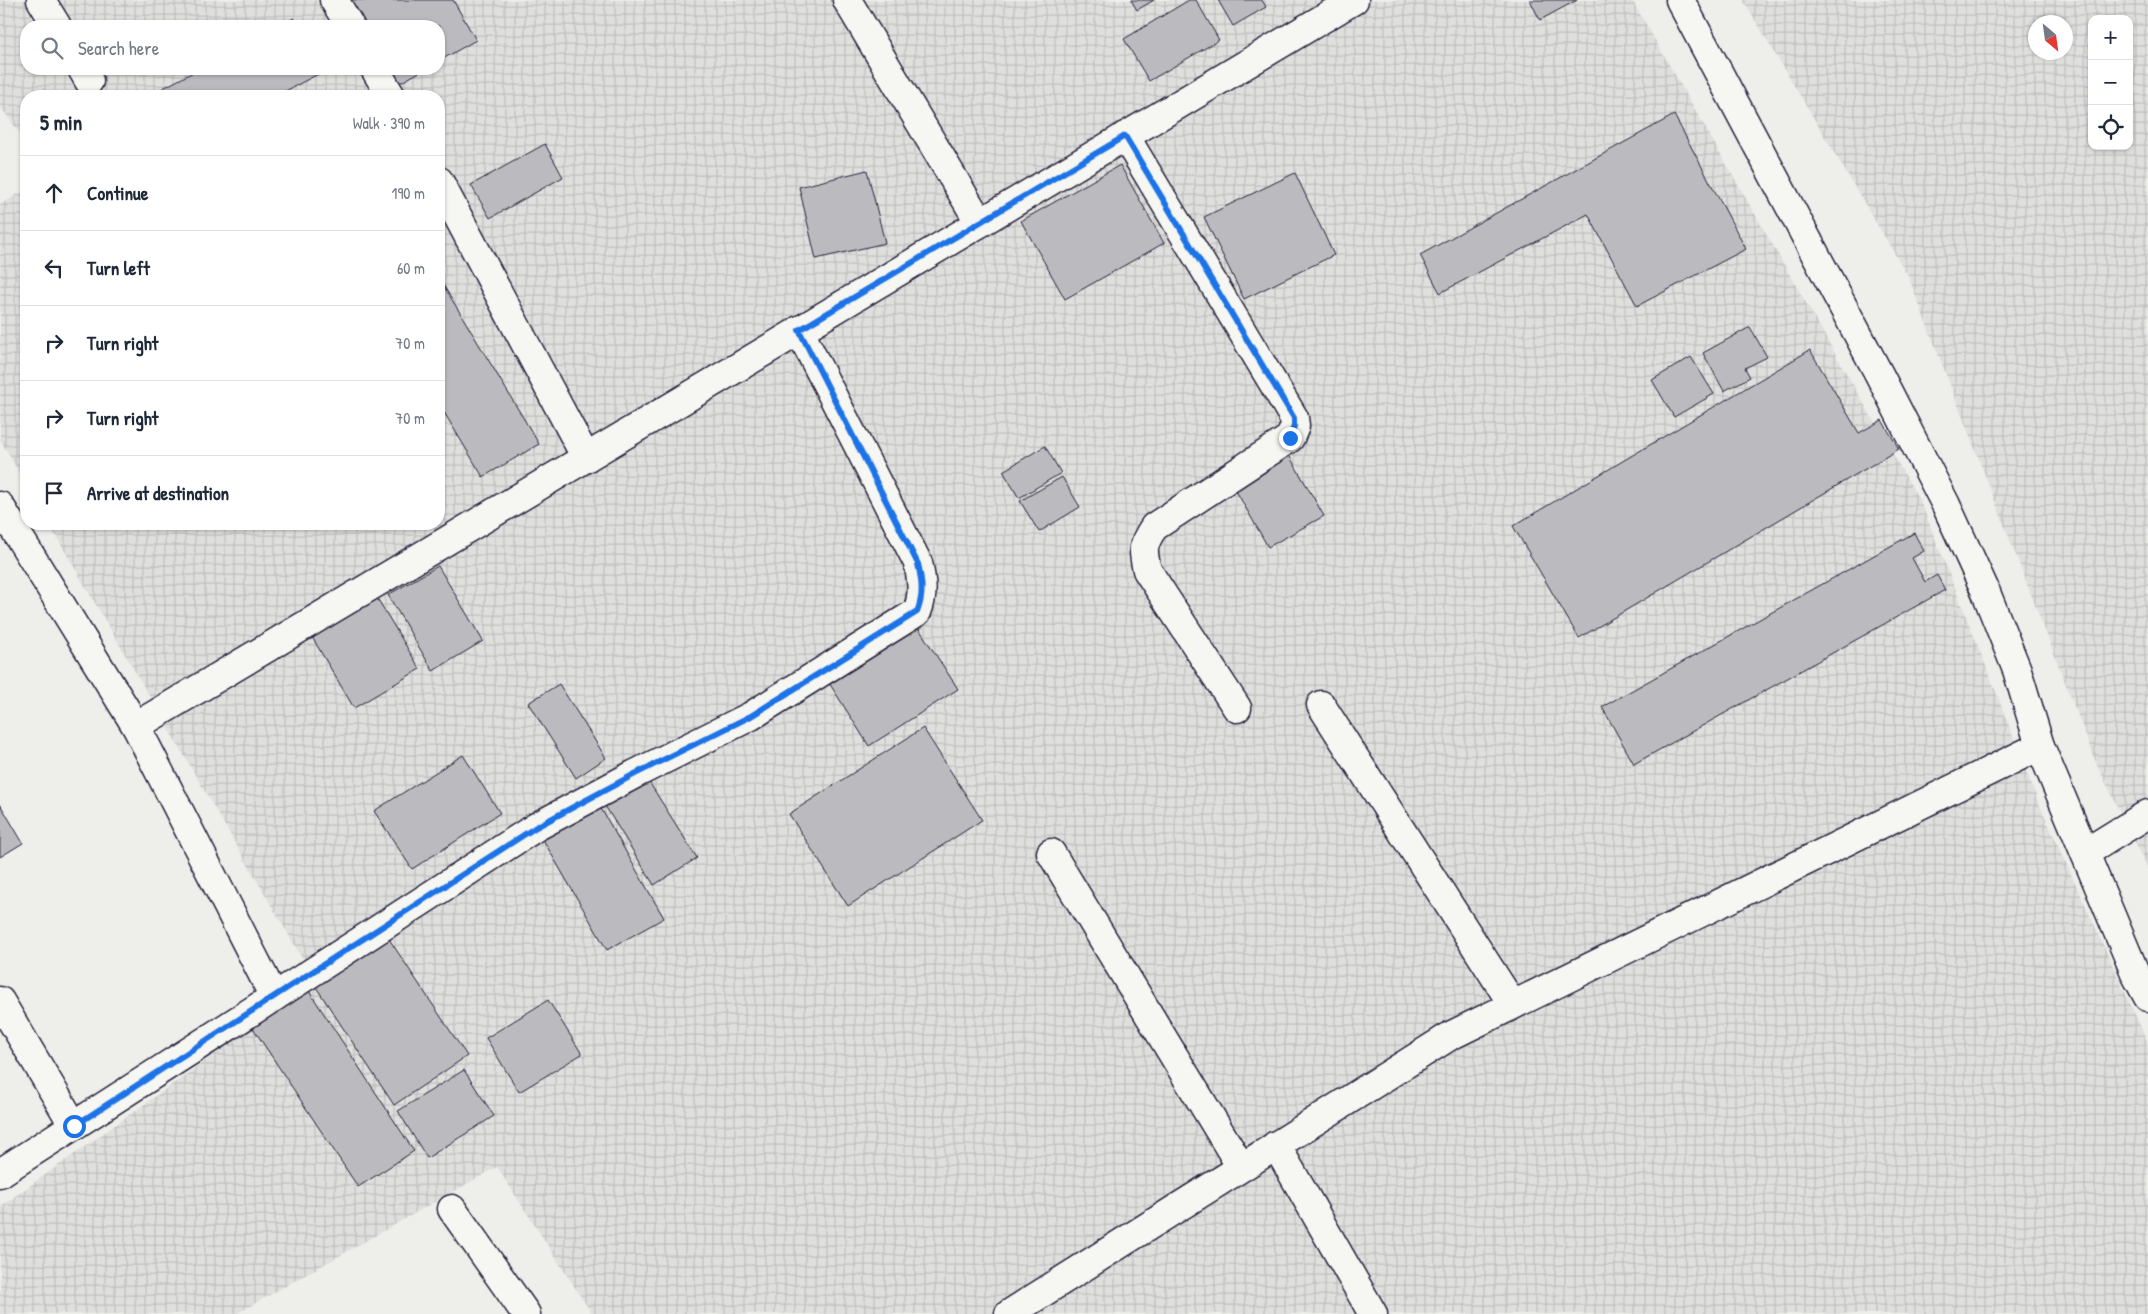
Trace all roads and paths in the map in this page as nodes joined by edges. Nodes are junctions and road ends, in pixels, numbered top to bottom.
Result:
1 (41, 0) edge
2 (334, 0) edge
3 (847, 0) edge
4 (1354, 0) edge
5 (1680, 0) edge
6 (53, 20) edge
7 (346, 20) edge
8 (379, 75) edge
9 (387, 90) edge
10 (1125, 136) junction
11 (445, 192) edge
12 (980, 223) junction
13 (799, 330) junction
14 (586, 458) junction
15 (0, 506) edge
16 (1321, 705) dead end
17 (1237, 708) dead end
18 (136, 726) junction
19 (2040, 746) junction
20 (2148, 814) edge
21 (1051, 852) dead end
22 (2085, 853) junction
23 (274, 997) junction
24 (2148, 997) edge
25 (0, 1001) edge
26 (1513, 1005) junction
27 (74, 1126) junction
28 (1276, 1145) junction
29 (1241, 1167) junction
30 (0, 1173) edge
31 (452, 1210) dead end
32 (526, 1314) edge
33 (1009, 1314) edge
34 (1373, 1314) edge

1 - 6 street
2 - 7 street
3 - 12 street
4 - 10 street
5 - 19 street
8 - 9 street
10 - 12 street
10 - 17 street
11 - 14 street
12 - 13 street
13 - 14 street
13 - 23 street
14 - 18 street
15 - 18 street
16 - 26 street
18 - 23 street
19 - 22 street
19 - 26 street
20 - 22 street
21 - 29 street
22 - 24 street
23 - 27 street
25 - 27 street
26 - 28 street
27 - 30 street
28 - 29 street
28 - 34 street
29 - 33 street
31 - 32 street

